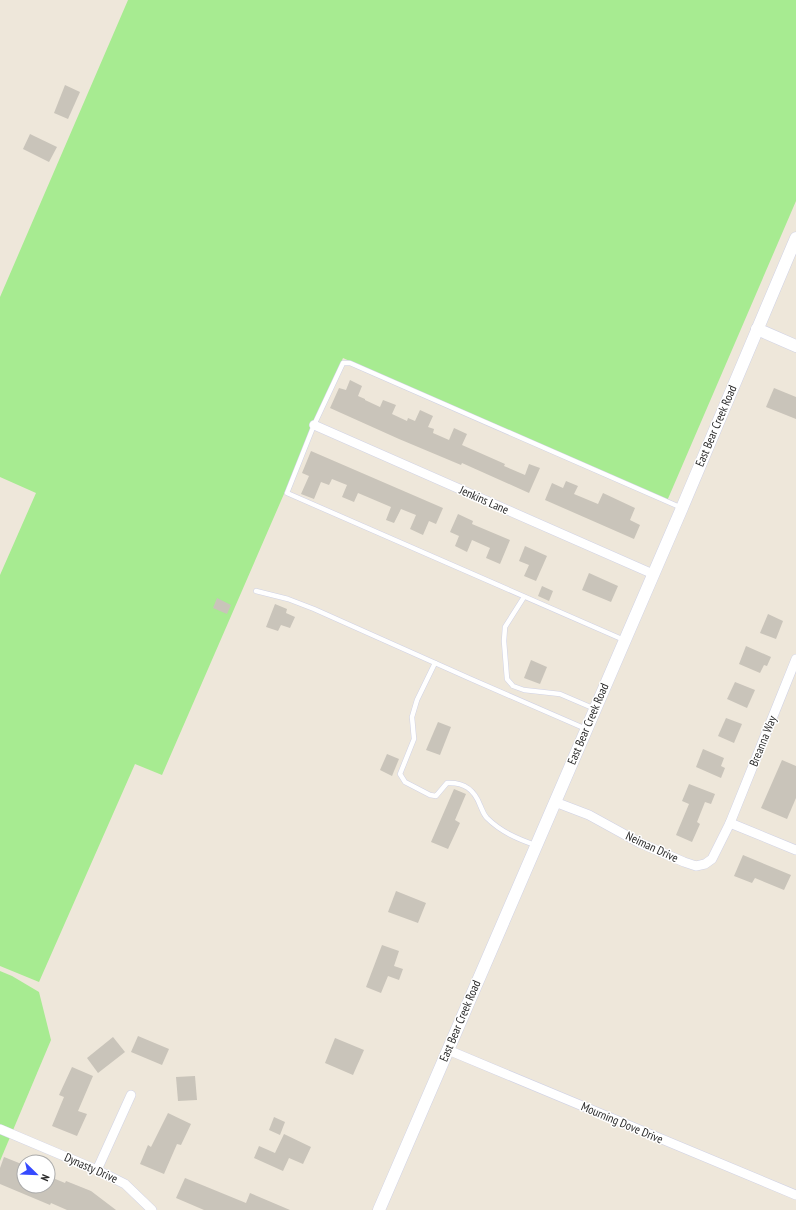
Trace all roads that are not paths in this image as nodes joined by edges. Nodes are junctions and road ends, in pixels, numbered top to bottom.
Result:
1 (796, 238) edge
2 (757, 329) junction
3 (796, 346) edge
4 (314, 425) junction
5 (682, 508) junction
6 (653, 574) junction
7 (256, 591) dead end
8 (524, 597) junction
9 (624, 640) junction
10 (796, 659) edge
11 (435, 663) junction
12 (595, 708) junction
13 (586, 729) junction
14 (555, 802) junction
15 (730, 823) junction
16 (536, 845) junction
17 (796, 850) edge
18 (448, 1050) junction
19 (131, 1095) dead end
20 (0, 1129) edge
21 (97, 1170) junction
22 (796, 1195) edge
23 (152, 1210) edge
24 (379, 1210) edge

1 - 2 main road, East Bear Creek Road
2 - 3 main road
2 - 5 main road, East Bear Creek Road
4 - 5 lane
4 - 6 street, Jenkins Lane
4 - 8 lane
5 - 6 main road, East Bear Creek Road
6 - 9 main road, East Bear Creek Road
7 - 11 lane
8 - 9 lane
8 - 12 lane
9 - 12 main road, East Bear Creek Road
10 - 15 street, Breanna Way
11 - 13 lane
11 - 16 lane
12 - 13 main road, East Bear Creek Road
13 - 14 main road, East Bear Creek Road
14 - 15 street, Neiman Drive
14 - 16 main road, East Bear Creek Road
15 - 17 street
16 - 18 main road, East Bear Creek Road
18 - 22 street, Mourning Dove Drive
18 - 24 main road, East Bear Creek Road
19 - 21 street
20 - 21 street, Dynasty Drive
21 - 23 street, Dynasty Drive

